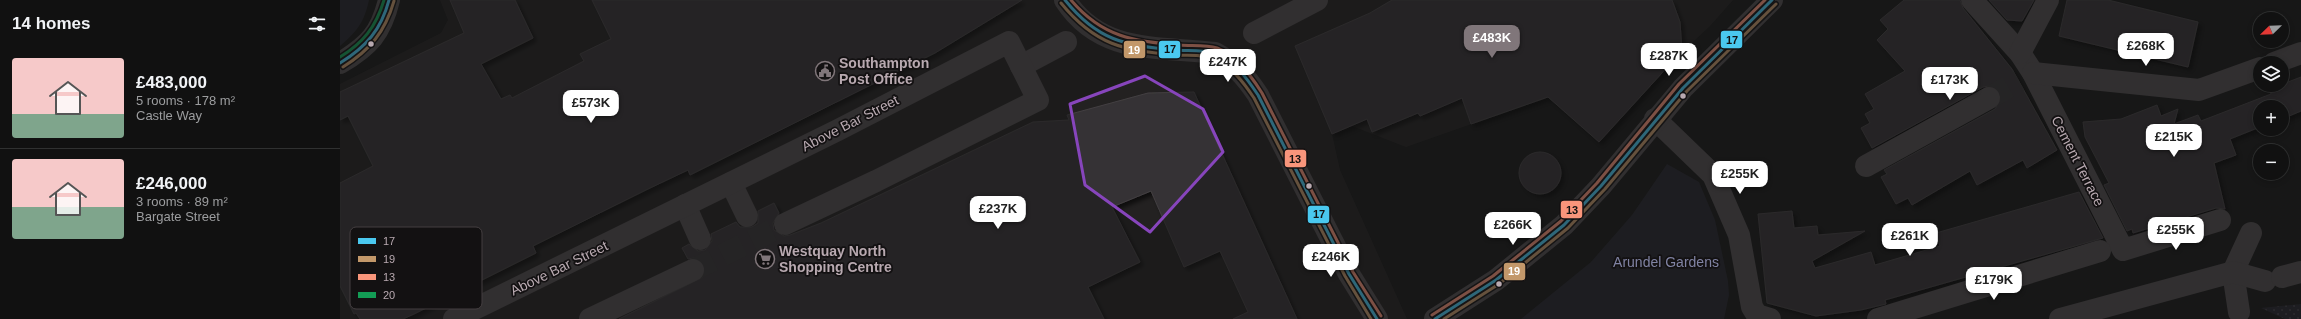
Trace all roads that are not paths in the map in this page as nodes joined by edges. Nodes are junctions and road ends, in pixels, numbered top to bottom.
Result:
1 (389, 0) edge
2 (1065, 0) edge
3 (1317, 0) edge
4 (1772, 0) edge
5 (1972, 0) edge
6 (2048, 0) edge
7 (1254, 33) dead end
8 (1066, 42) dead end
9 (2020, 53) junction
10 (2301, 53) edge
11 (2289, 57) edge
12 (340, 63) edge
13 (1021, 66) junction
14 (2253, 71) edge
15 (2026, 77) junction
16 (1989, 98) tunnel mouth
17 (1655, 119) junction
18 (1866, 166) dead end
19 (731, 183) junction
20 (685, 205) junction
21 (747, 216) dead end
22 (2220, 220) dead end
23 (785, 224) tunnel mouth
24 (2251, 233) dead end
25 (700, 239) dead end
26 (2100, 250) dead end
27 (693, 270) tunnel mouth
28 (2233, 272) junction
29 (2283, 277) edge
30 (482, 305) edge
31 (474, 309) edge
32 (2239, 312) dead end
33 (1764, 317) edge
34 (454, 319) edge
35 (590, 319) edge
36 (1377, 319) edge
37 (1435, 319) edge
38 (1878, 319) edge
39 (2060, 319) edge

1 - 12 street
2 - 36 street
3 - 7 street
4 - 17 street
5 - 9 street, Cement Terrace
6 - 9 street
8 - 13 street
9 - 15 street, Cement Terrace
10 - 11 street
13 - 19 street, Above Bar Street
13 - 23 street, Above Bar Street
14 - 15 street
15 - 22 street, Cement Terrace
16 - 18 street
17 - 33 street
17 - 37 street
19 - 20 street, Above Bar Street
19 - 21 street
20 - 25 street
20 - 30 street, Above Bar Street
24 - 28 street
26 - 38 street
27 - 35 street
28 - 29 street
28 - 32 street
28 - 39 street
31 - 34 street, Above Bar Street

